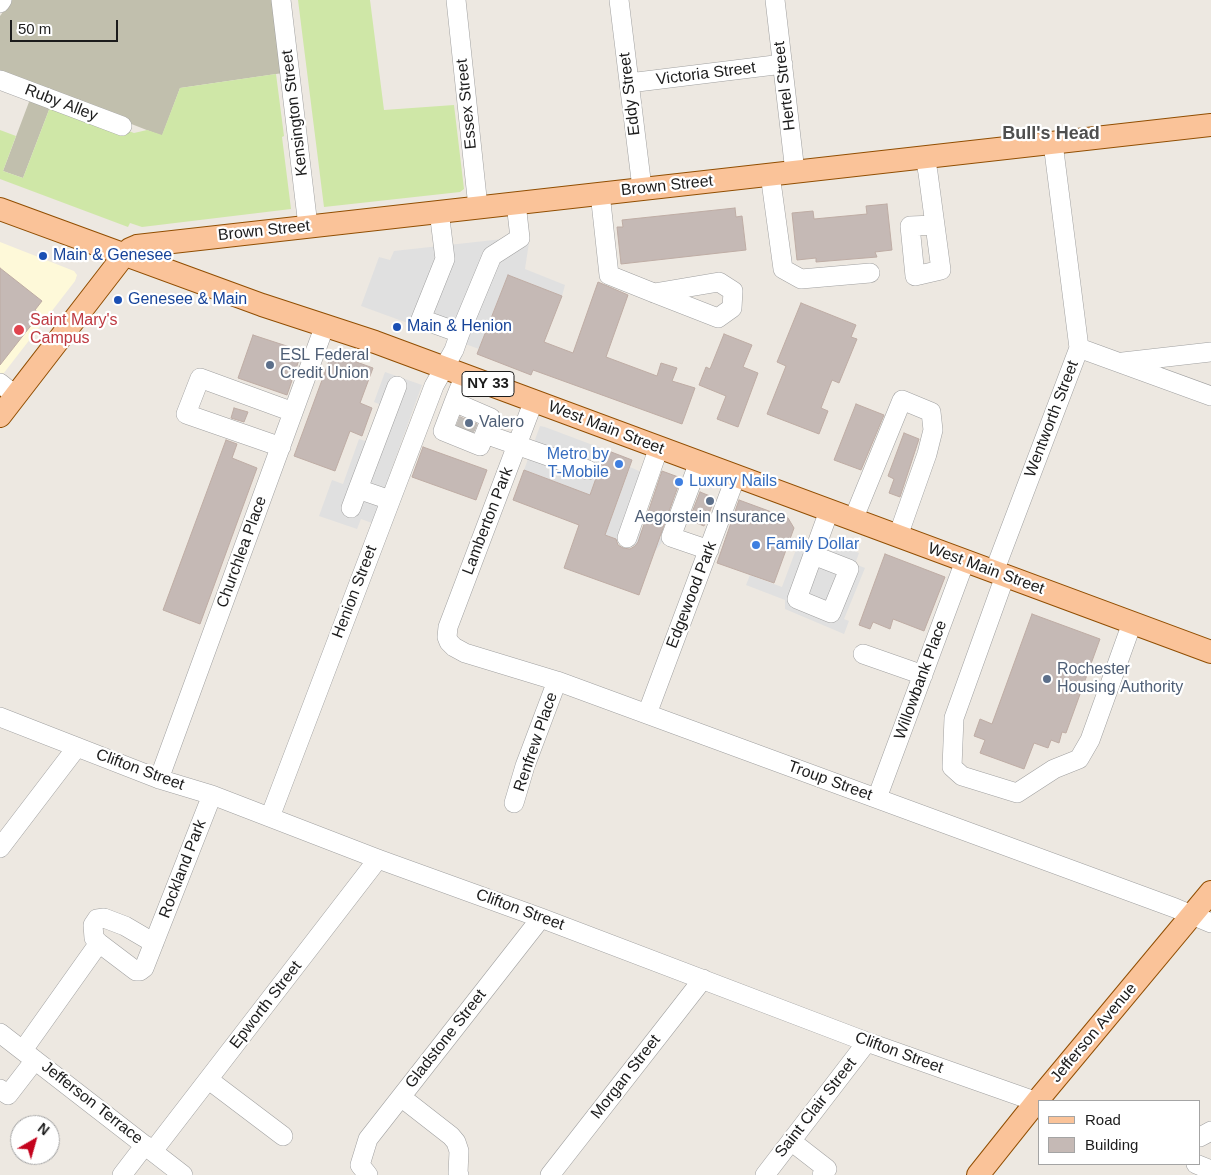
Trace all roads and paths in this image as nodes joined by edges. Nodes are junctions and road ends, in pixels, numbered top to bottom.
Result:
1 (282, 0) edge
2 (456, 0) edge
3 (619, 0) edge
4 (775, 0) edge
5 (783, 64) junction
6 (0, 80) edge
7 (629, 83) junction
8 (1211, 125) edge
9 (122, 126) dead end
10 (1053, 143) junction
11 (925, 157) junction
12 (795, 172) junction
13 (770, 174) junction
14 (642, 188) junction
15 (600, 193) junction
16 (516, 203) junction
17 (478, 207) junction
18 (0, 209) edge
19 (439, 212) junction
20 (935, 225) dead end
21 (308, 226) junction
22 (125, 254) junction
23 (870, 273) dead end
24 (654, 293) dead end
25 (325, 325) junction
26 (460, 333) junction
27 (1079, 348) junction
28 (1211, 352) edge
29 (1118, 363) junction
30 (444, 367) junction
31 (465, 375) junction
32 (397, 386) dead end
33 (8, 389) edge
34 (1211, 396) edge
35 (534, 400) junction
36 (454, 402) junction
37 (293, 412) junction
38 (0, 416) edge
39 (484, 434) junction
40 (516, 445) junction
41 (280, 447) junction
42 (659, 447) junction
43 (699, 462) junction
44 (588, 470) dead end
45 (736, 476) junction
46 (358, 490) junction
47 (390, 500) junction
48 (351, 508) dead end
49 (829, 510) junction
50 (853, 520) junction
51 (898, 536) junction
52 (628, 538) dead end
53 (708, 550) junction
54 (813, 555) dead end
55 (965, 561) junction
56 (999, 574) junction
57 (1132, 623) junction
58 (449, 642) joint
59 (1211, 652) edge
60 (863, 654) dead end
61 (923, 675) junction
62 (557, 681) junction
63 (647, 714) junction
64 (0, 718) edge
65 (77, 747) junction
66 (159, 779) junction
67 (212, 795) junction
68 (877, 798) junction
69 (514, 802) dead end
70 (270, 817) junction
71 (0, 848) edge
72 (378, 859) junction
73 (1211, 892) edge
74 (541, 918) junction
75 (1201, 919) edge
76 (99, 943) junction
77 (154, 943) junction
78 (703, 979) junction
79 (0, 1033) edge
80 (867, 1042) junction
81 (29, 1055) junction
82 (209, 1080) junction
83 (0, 1089) edge
84 (400, 1097) junction
85 (1040, 1100) edge
86 (1038, 1102) edge
87 (283, 1136) dead end
88 (791, 1141) junction
89 (149, 1148) junction
90 (1198, 1165) edge
91 (364, 1170) edge
92 (1211, 1170) edge
93 (122, 1175) edge
94 (183, 1175) edge
95 (459, 1175) edge
96 (550, 1175) edge
97 (765, 1175) edge
98 (822, 1175) edge
99 (978, 1175) edge

1 - 21 street, Kensington Street
2 - 17 street, Essex Street
3 - 7 street, Eddy Street
4 - 5 street, Hertel Street
5 - 7 street, Victoria Street
5 - 12 street, Hertel Street
6 - 9 street, Ruby Alley
7 - 14 street, Eddy Street
8 - 10 main road, Brown Street
10 - 11 main road, Brown Street
10 - 27 street, Wentworth Street
11 - 12 main road, Brown Street
11 - 20 street
12 - 13 main road, Brown Street
13 - 14 main road, Brown Street
13 - 23 street
14 - 15 main road, Brown Street
15 - 16 main road, Brown Street
15 - 24 street
16 - 17 main road, Brown Street
16 - 26 street, Henion Street
17 - 19 main road, Brown Street
18 - 22 main road, West Main Street / NY 33
19 - 21 main road, Brown Street
19 - 26 street
21 - 22 main road, Brown Street
22 - 25 main road, West Main Street / NY 33
22 - 33 main road
25 - 30 main road, West Main Street / NY 33
25 - 37 street, Churchlea Place
26 - 30 street, Henion Street
27 - 29 street
27 - 56 street, Wentworth Street
28 - 29 street
29 - 34 street
30 - 31 main road, West Main Street / NY 33
30 - 47 street, Henion Street
31 - 35 main road, West Main Street / NY 33
31 - 36 street
32 - 46 street
33 - 38 main road
35 - 40 street, Lamberton Park
35 - 42 main road, West Main Street / NY 33
36 - 39 street
36 - 39 street
37 - 41 street, Churchlea Place
37 - 41 street
39 - 40 street
40 - 44 street
40 - 58 street, Lamberton Park
41 - 66 street, Churchlea Place
42 - 43 main road, West Main Street / NY 33
42 - 52 street
43 - 45 main road, West Main Street / NY 33
43 - 53 street
45 - 49 main road, West Main Street / NY 33
45 - 53 street, Edgewood Park
46 - 47 street
46 - 48 street
47 - 70 street, Henion Street
49 - 50 main road, West Main Street / NY 33
49 - 54 street
50 - 51 main road, West Main Street / NY 33
50 - 51 street
51 - 55 main road, West Main Street / NY 33
53 - 63 street, Edgewood Park
55 - 56 main road, West Main Street / NY 33
55 - 61 street, Willowbank Place
56 - 57 main road, West Main Street / NY 33
56 - 57 street, Wentworth Street
57 - 59 main road, West Main Street / NY 33
58 - 62 street, Troup Street
60 - 61 street
61 - 68 street, Willowbank Place
62 - 63 street, Troup Street
62 - 69 street, Renfrew Place
63 - 68 street, Troup Street
64 - 65 street, Clifton Street
65 - 66 street, Clifton Street
65 - 71 street
66 - 67 street, Clifton Street
67 - 70 street, Clifton Street
67 - 77 street, Rockland Park
68 - 75 street, Troup Street
70 - 72 street, Clifton Street
72 - 74 street, Clifton Street
72 - 82 street, Epworth Street
73 - 75 main road, Jefferson Avenue
74 - 78 street, Clifton Street
74 - 84 street, Gladstone Street
75 - 85 main road, Jefferson Avenue
76 - 77 street, Rockland Park
76 - 77 street
76 - 81 street
78 - 80 street, Clifton Street
78 - 96 street, Morgan Street
79 - 81 street, Jefferson Terrace
80 - 86 street, Clifton Street
80 - 88 street, Saint Clair Street
81 - 83 street
81 - 89 street, Jefferson Terrace
82 - 87 street
82 - 89 street, Epworth Street
84 - 91 street, Gladstone Street
84 - 95 street
86 - 99 main road, Jefferson Avenue
88 - 97 street, Saint Clair Street
88 - 98 street
89 - 93 street, Epworth Street
89 - 94 street, Jefferson Terrace
90 - 92 street

